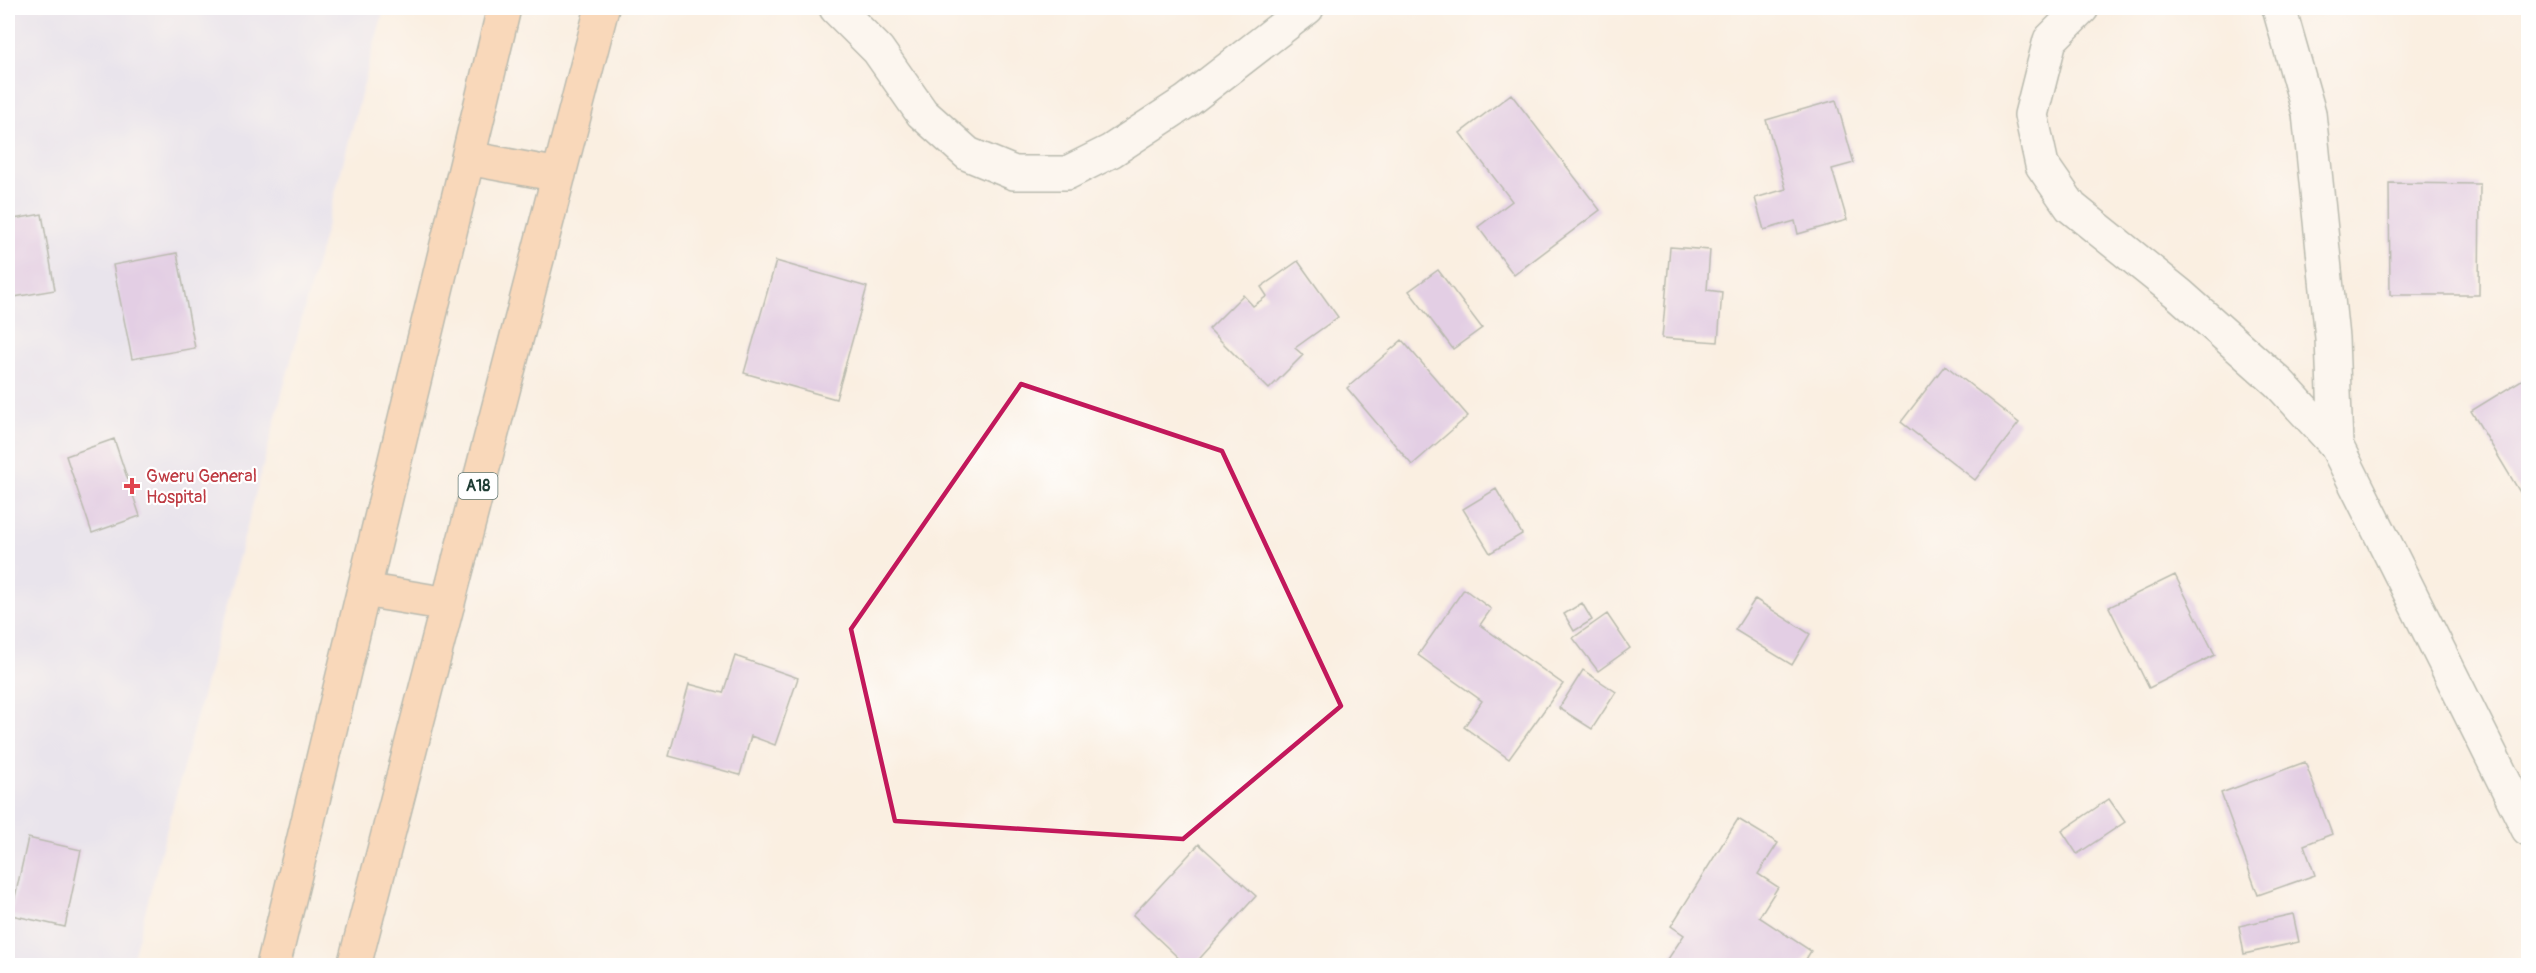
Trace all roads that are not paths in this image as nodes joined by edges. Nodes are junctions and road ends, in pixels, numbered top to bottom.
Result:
1 (504, 8) edge
2 (602, 8) edge
3 (836, 8) edge
4 (1307, 8) edge
5 (2082, 8) edge
6 (2279, 8) edge
7 (468, 158) junction
8 (559, 175) junction
9 (2336, 445) junction
10 (363, 590) junction
11 (448, 604) junction
12 (2529, 829) edge
13 (273, 966) edge
14 (354, 966) edge

1 - 7 highway
2 - 8 highway, A18
3 - 4 street
5 - 9 street
6 - 9 street
7 - 8 highway
7 - 10 highway
8 - 11 highway, A18
9 - 12 street
10 - 11 highway
10 - 13 highway
11 - 14 highway, A18

